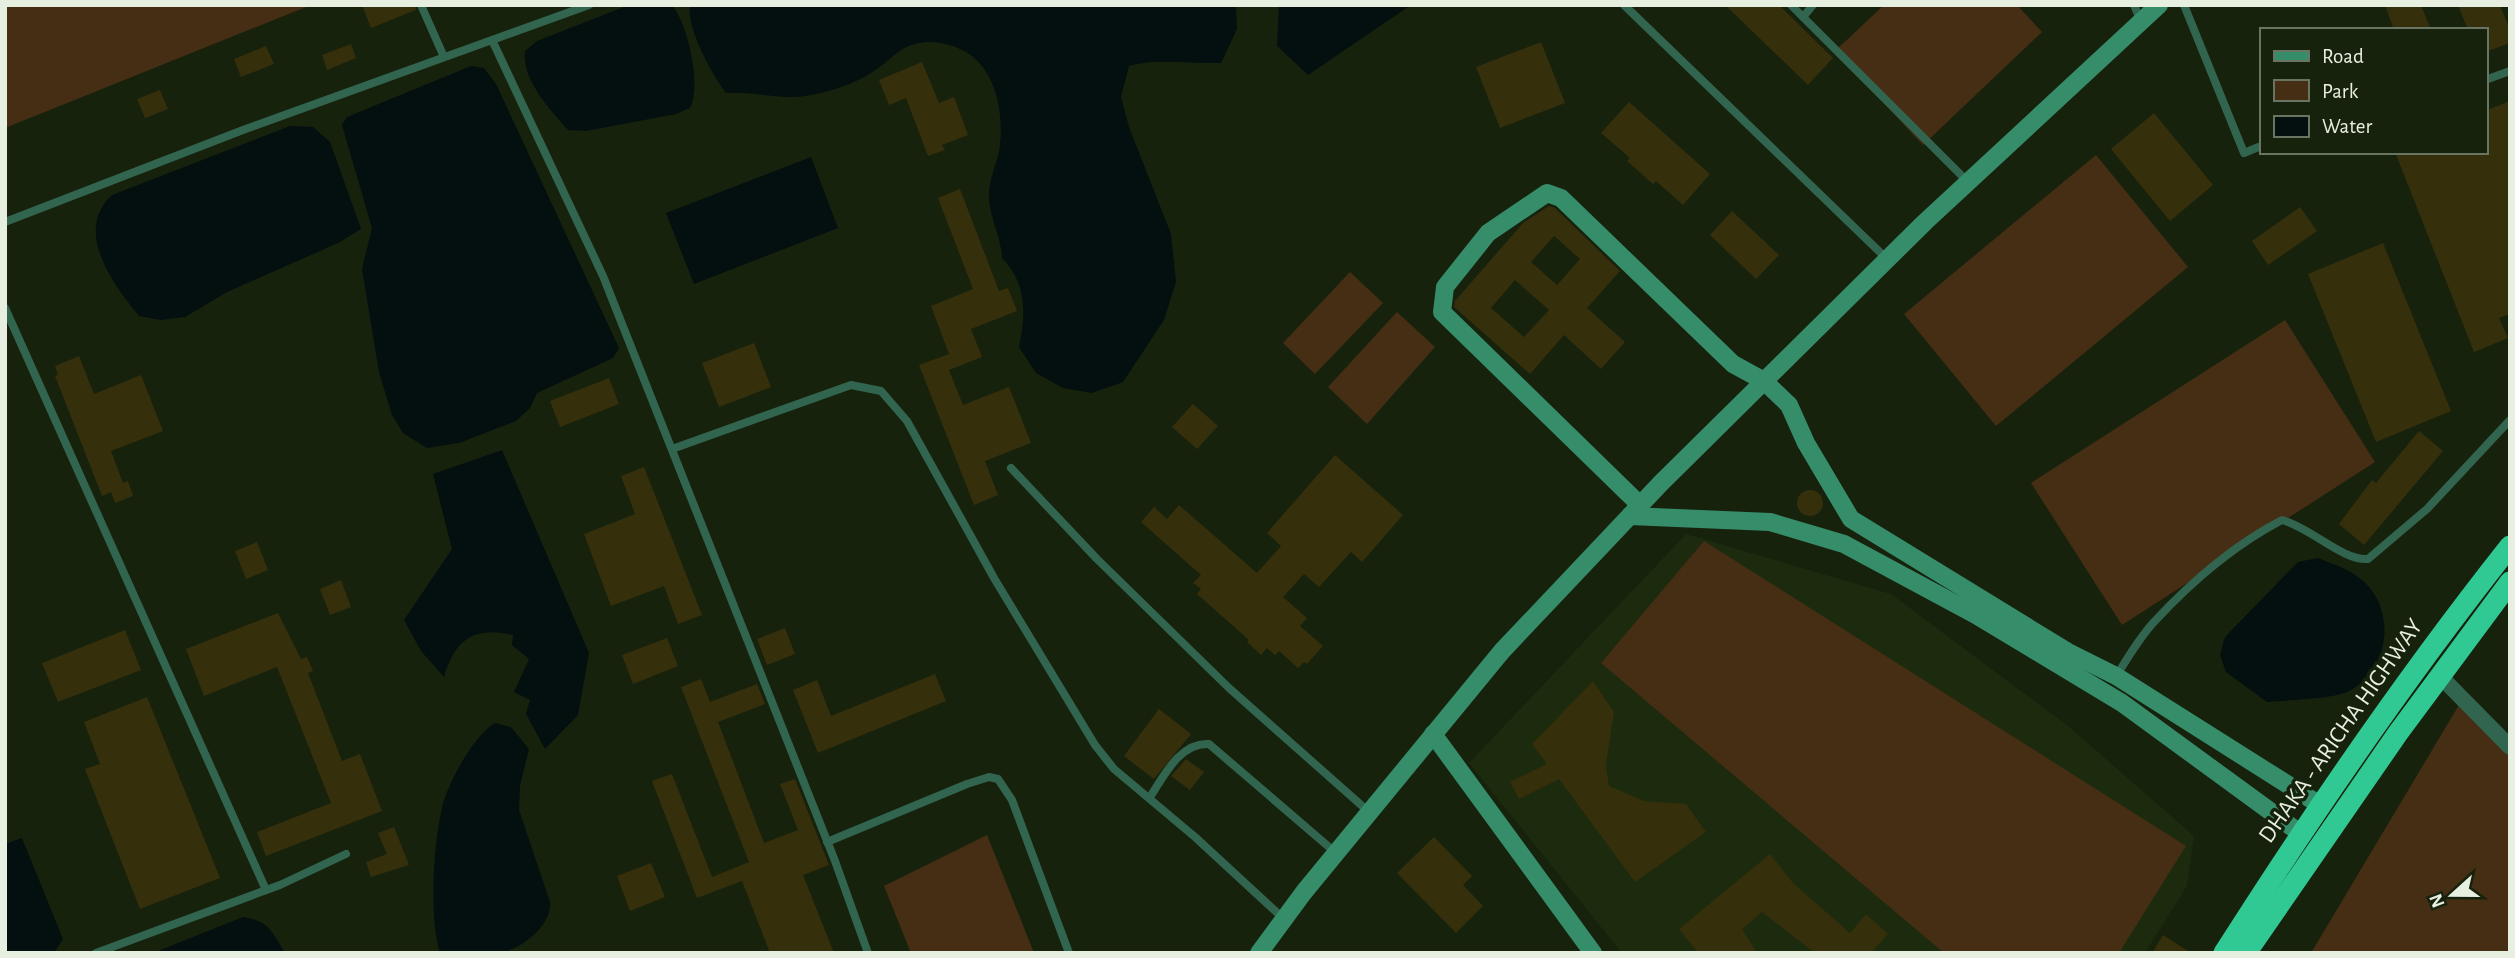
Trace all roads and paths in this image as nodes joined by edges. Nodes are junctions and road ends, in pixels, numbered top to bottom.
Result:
1 (421, 5) edge
2 (589, 5) edge
3 (1624, 5) edge
4 (1791, 5) edge
5 (1813, 5) edge
6 (2159, 5) edge
7 (2184, 5) edge
8 (2137, 14) edge
9 (1803, 17) junction
10 (492, 40) junction
11 (444, 57) junction
12 (2510, 71) edge
13 (2487, 79) edge
14 (2260, 146) edge
15 (1968, 182) junction
16 (5, 222) edge
17 (1887, 259) junction
18 (5, 308) edge
19 (1764, 381) junction
20 (2510, 420) edge
21 (672, 449) junction
22 (1011, 468) dead end
23 (1635, 510) junction
24 (2510, 546) edge
25 (2510, 582) edge
26 (2116, 676) junction
27 (2440, 676) junction
28 (1433, 734) junction
29 (2510, 747) edge
30 (1150, 797) junction
31 (2320, 805) junction
32 (1369, 812) junction
33 (2300, 833) junction
34 (827, 842) junction
35 (1336, 853) junction
36 (346, 854) dead end
37 (266, 890) junction
38 (1284, 919) junction
39 (96, 953) edge
40 (868, 953) edge
41 (1069, 953) edge
42 (1259, 953) edge
43 (1593, 953) edge
44 (2224, 953) edge
45 (2246, 953) edge

1 - 11 lane
2 - 10 lane
3 - 17 lane
4 - 9 lane
5 - 9 lane
6 - 8 street
7 - 14 lane
8 - 15 street
9 - 15 lane
10 - 11 lane
10 - 21 lane
11 - 16 lane
12 - 13 lane
15 - 17 street
17 - 19 street
18 - 37 lane
19 - 23 street
19 - 23 street
19 - 26 street
20 - 26 lane
21 - 30 lane
21 - 34 lane
22 - 32 lane
23 - 28 street
23 - 33 street
24 - 31 highway, DHAKA - ARICHA HIGHWAY
25 - 27 highway
26 - 31 street
27 - 29 street
27 - 45 highway
28 - 32 street
28 - 43 street
30 - 35 lane
30 - 38 lane
31 - 33 highway, DHAKA - ARICHA HIGHWAY
32 - 35 street
33 - 44 highway, DHAKA - ARICHA HIGHWAY
34 - 40 lane
34 - 41 lane
35 - 38 street
36 - 37 lane
37 - 39 lane
38 - 42 street

